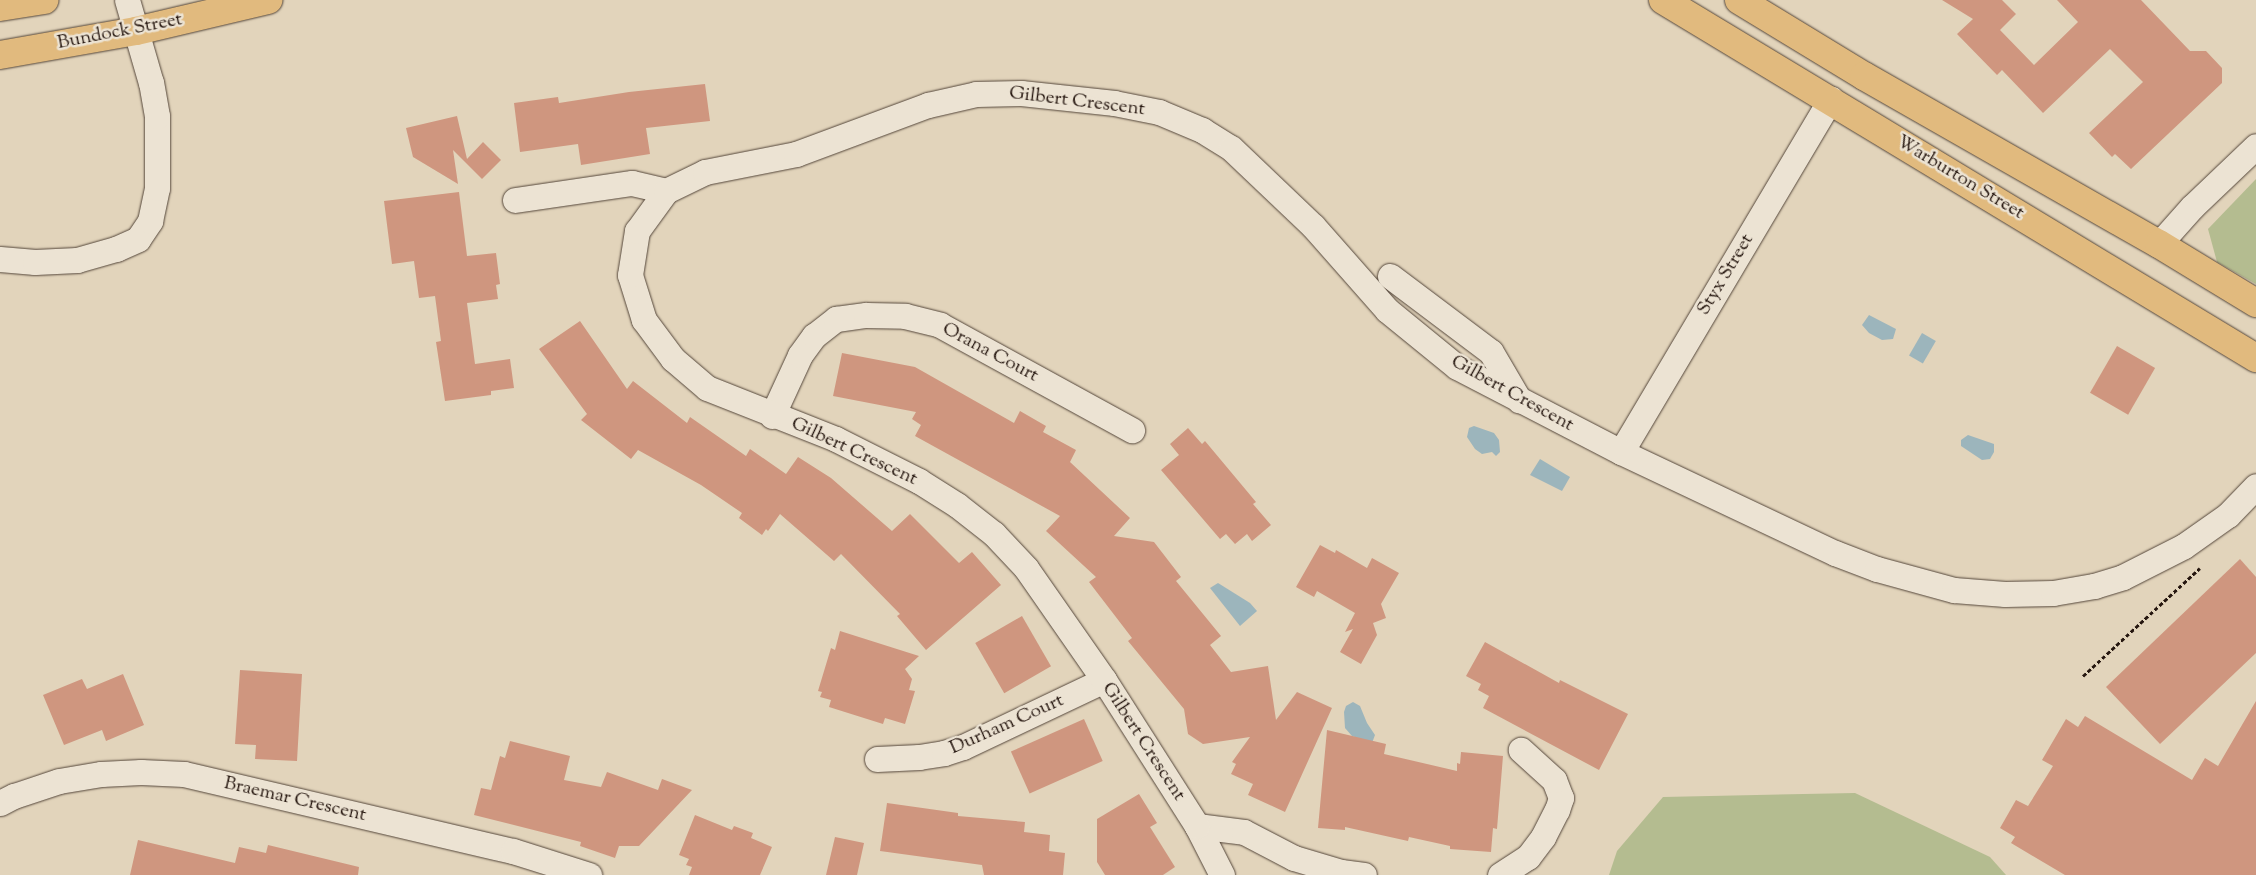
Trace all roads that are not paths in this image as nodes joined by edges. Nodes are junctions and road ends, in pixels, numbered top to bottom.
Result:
1 (44, 0) edge
2 (127, 0) edge
3 (268, 0) edge
4 (1663, 0) edge
5 (1739, 0) edge
6 (0, 7) edge
7 (136, 31) junction
8 (0, 55) edge
9 (1831, 99) junction
10 (2256, 146) edge
11 (666, 191) junction
12 (514, 200) dead end
13 (2159, 244) junction
14 (0, 259) edge
15 (1390, 276) dead end
16 (2256, 302) edge
17 (2256, 358) edge
18 (1519, 400) junction
19 (772, 416) junction
20 (1132, 430) dead end
21 (1621, 452) junction
22 (2256, 486) edge
23 (1104, 680) junction
24 (1521, 750) dead end
25 (877, 759) dead end
26 (0, 803) edge
27 (1197, 826) junction
28 (589, 875) edge
29 (1222, 875) edge
30 (1364, 875) edge
31 (1500, 875) edge

1 - 6 main road
2 - 7 street
3 - 7 main road, Bundock Street
4 - 9 main road, Warburton Street
5 - 13 main road, Warburton Street
7 - 8 main road, Bundock Street
7 - 14 street
9 - 17 main road, Warburton Street
9 - 21 street, Styx Street
10 - 13 street
11 - 12 street
11 - 18 street, Gilbert Crescent
11 - 19 street, Gilbert Crescent
13 - 16 main road, Warburton Street
15 - 18 street
18 - 21 street, Gilbert Crescent
19 - 20 street, Orana Court
19 - 23 street, Gilbert Crescent
21 - 22 street, Gilbert Crescent
23 - 25 street, Durham Court
23 - 27 street, Gilbert Crescent
24 - 31 street
26 - 28 street, Braemar Crescent
27 - 29 street, Gilbert Crescent
27 - 30 street

